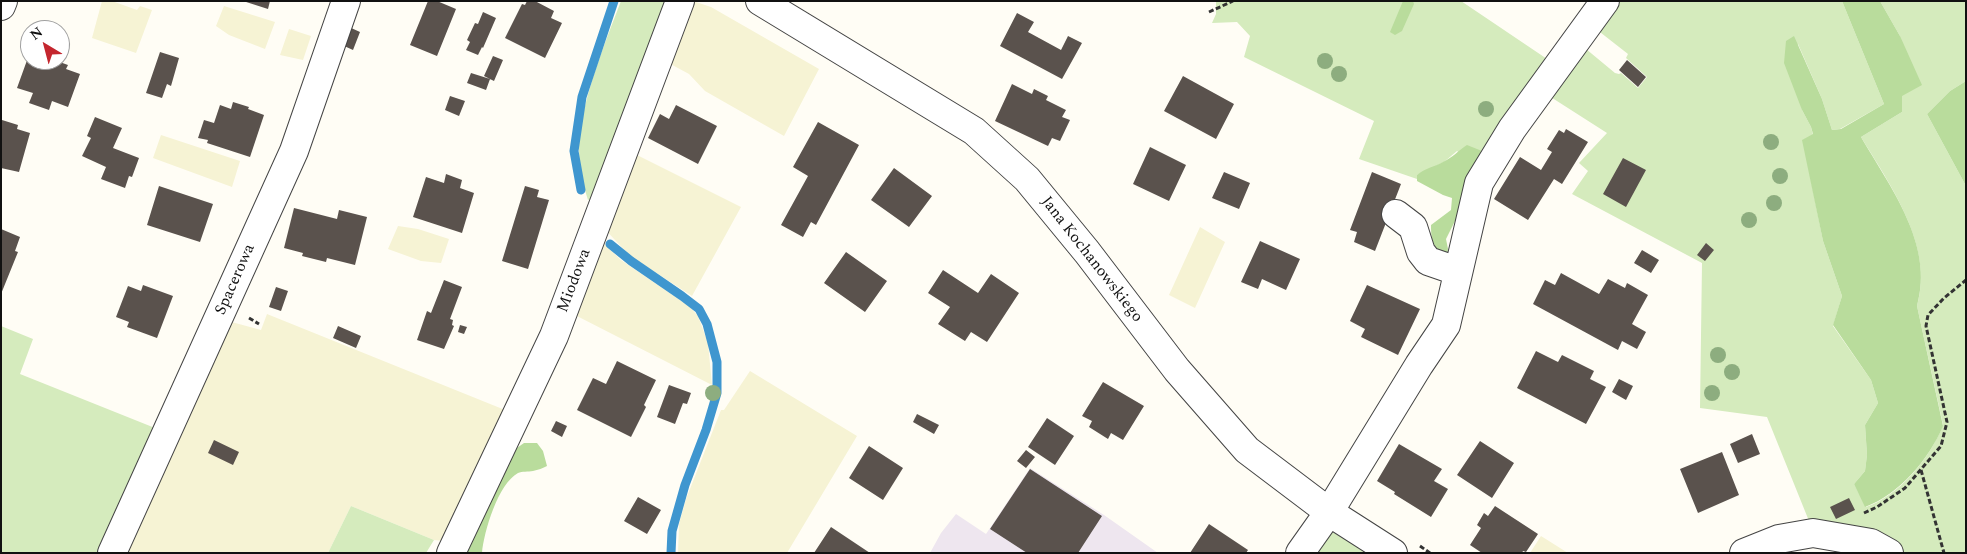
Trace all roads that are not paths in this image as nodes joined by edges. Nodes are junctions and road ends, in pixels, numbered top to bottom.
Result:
1 (3, 1) edge
2 (346, 1) edge
3 (680, 1) edge
4 (760, 1) edge
5 (1605, 1) edge
6 (1, 6) edge
7 (1396, 214) dead end
8 (1458, 271) junction
9 (1329, 512) junction
10 (1812, 543) edge
11 (112, 553) edge
12 (451, 553) edge
13 (1300, 553) edge
14 (1393, 553) edge
15 (1744, 553) edge
16 (1889, 553) edge

1 - 6 street
2 - 11 street, Spacerowa
3 - 12 street, Miodowa
4 - 9 street, Jana Kochanowskiego
5 - 8 street
7 - 8 street
8 - 9 street
9 - 13 street
9 - 14 street, Jana Kochanowskiego
10 - 15 street
10 - 16 street

